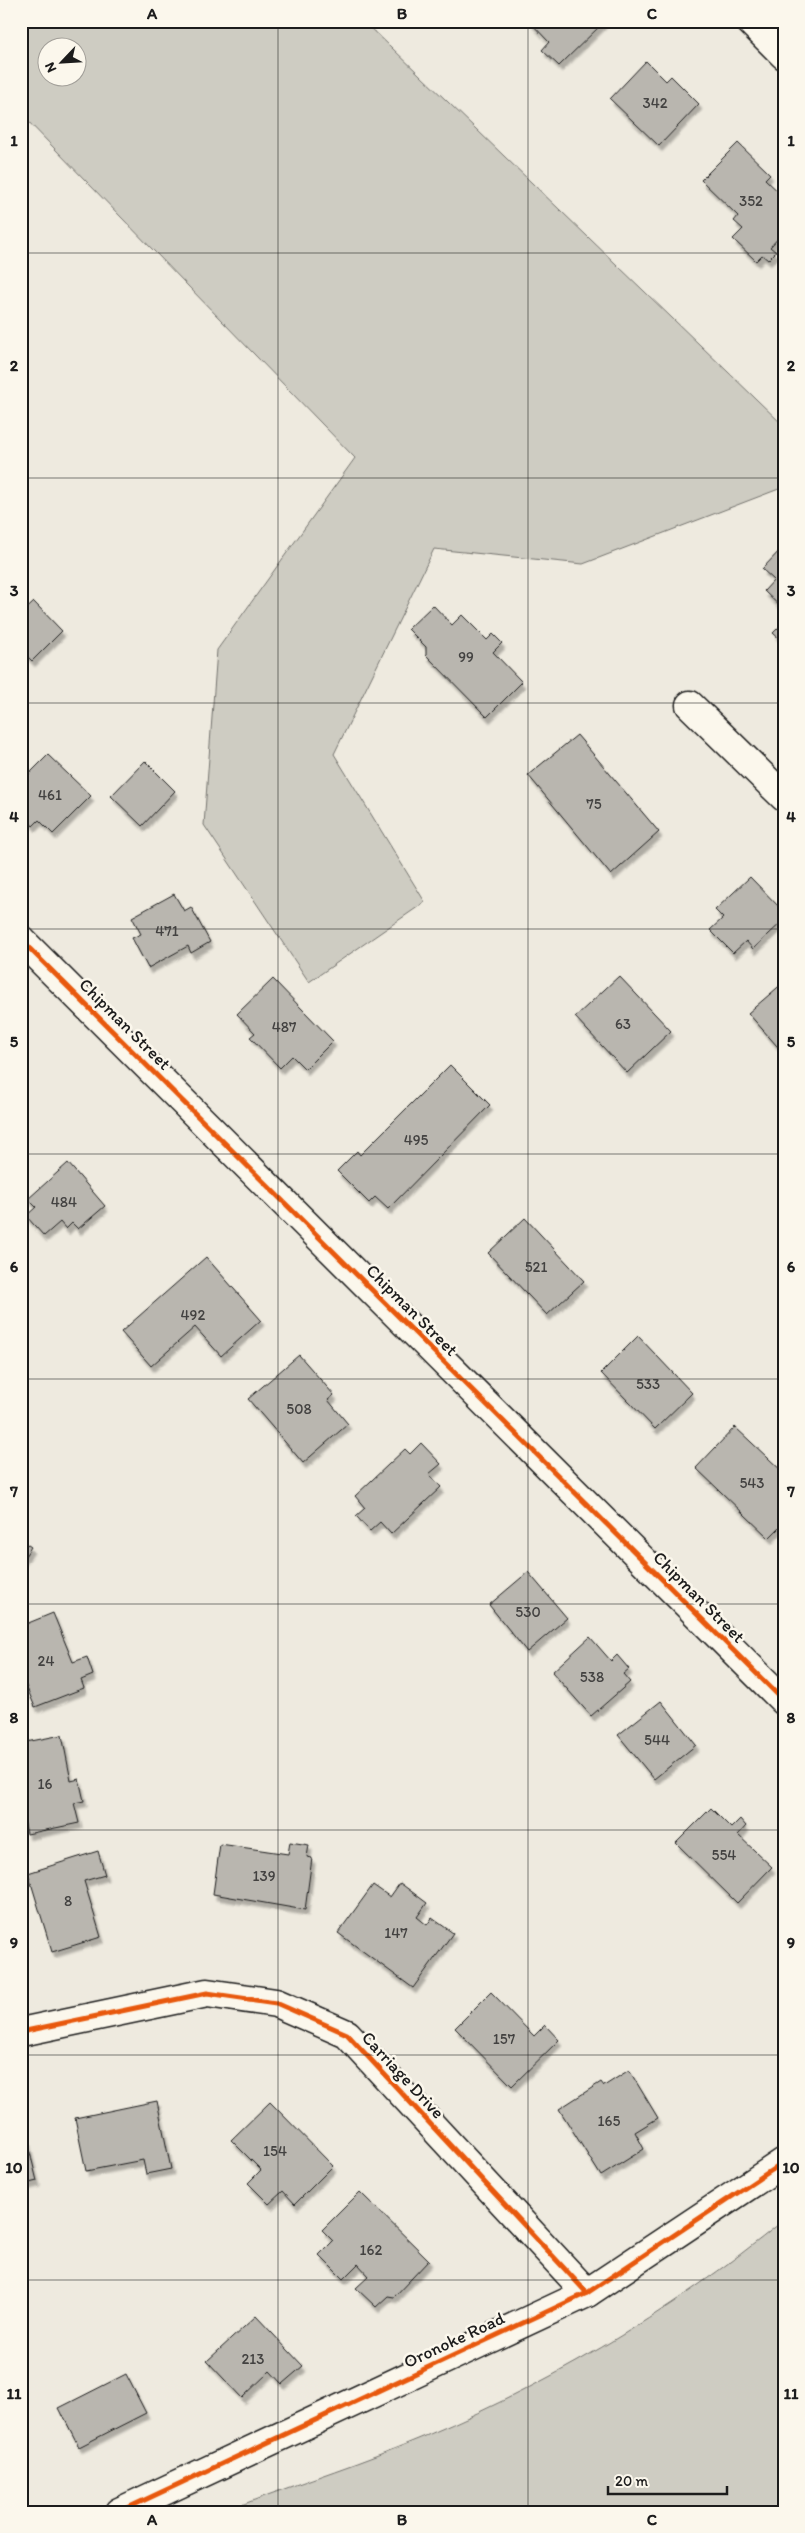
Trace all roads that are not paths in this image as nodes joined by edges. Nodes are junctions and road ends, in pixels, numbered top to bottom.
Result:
1 (750, 21) edge
2 (784, 55) edge
3 (690, 705) dead end
4 (784, 797) edge
5 (21, 940) edge
6 (784, 1700) edge
7 (21, 2032) edge
8 (784, 2162) edge
9 (587, 2292) junction
10 (119, 2512) edge

1 - 2 street
3 - 4 street
5 - 6 street, Chipman Street
7 - 9 street, Carriage Drive
8 - 9 street, Oronoke Road
9 - 10 street, Oronoke Road

